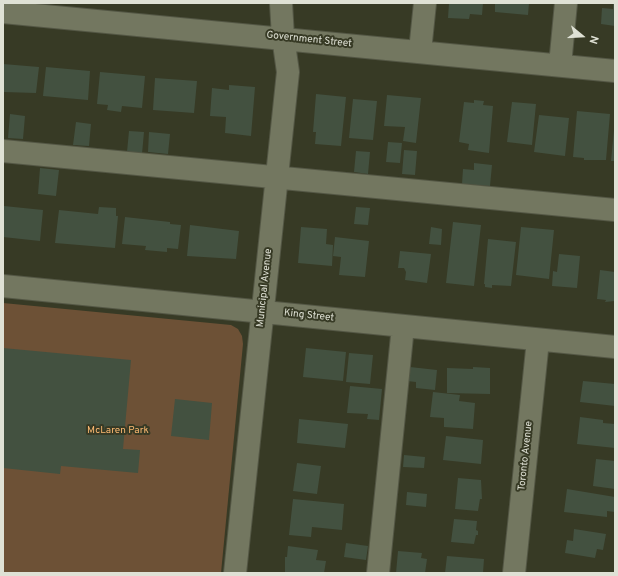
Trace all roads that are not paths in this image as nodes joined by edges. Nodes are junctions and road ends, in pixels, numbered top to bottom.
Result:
1 (281, 3) edge
2 (425, 3) edge
3 (566, 3) edge
4 (3, 12) edge
5 (283, 37) junction
6 (420, 51) junction
7 (560, 65) junction
8 (615, 71) edge
9 (3, 151) edge
10 (277, 178) junction
11 (615, 210) edge
12 (3, 286) edge
13 (262, 311) junction
14 (403, 326) junction
15 (538, 340) junction
16 (615, 347) edge
17 (235, 573) edge
18 (378, 573) edge
19 (514, 573) edge

1 - 5 street, Municipal Avenue
2 - 6 street
3 - 7 street
4 - 5 street, Government Street
5 - 6 street, Government Street
5 - 10 street, Municipal Avenue
6 - 7 street, Government Street
7 - 8 street, Government Street
9 - 10 street
10 - 11 street
10 - 13 street, Municipal Avenue
12 - 13 street, King Street
13 - 14 street, King Street
13 - 17 street, Municipal Avenue
14 - 15 street, King Street
14 - 18 street
15 - 16 street, King Street
15 - 19 street, Toronto Avenue

